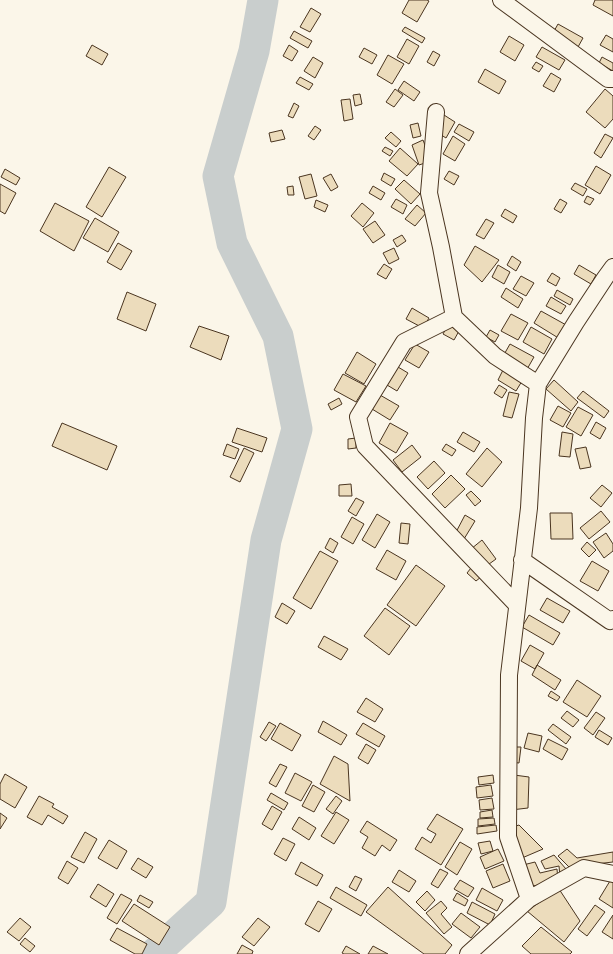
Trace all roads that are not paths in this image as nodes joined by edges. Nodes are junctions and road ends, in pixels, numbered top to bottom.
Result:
1 (501, 0) edge
2 (613, 79) edge
3 (436, 112) dead end
4 (613, 267) edge
5 (454, 317) junction
6 (538, 384) junction
7 (522, 560) junction
8 (517, 605) junction
9 (613, 618) edge
10 (613, 874) edge
11 (530, 899) junction
12 (468, 954) edge

1 - 2 street
3 - 5 street
4 - 6 street
5 - 6 street
5 - 8 street
6 - 7 street
7 - 8 street
7 - 9 street
8 - 11 street
10 - 11 street
11 - 12 street

